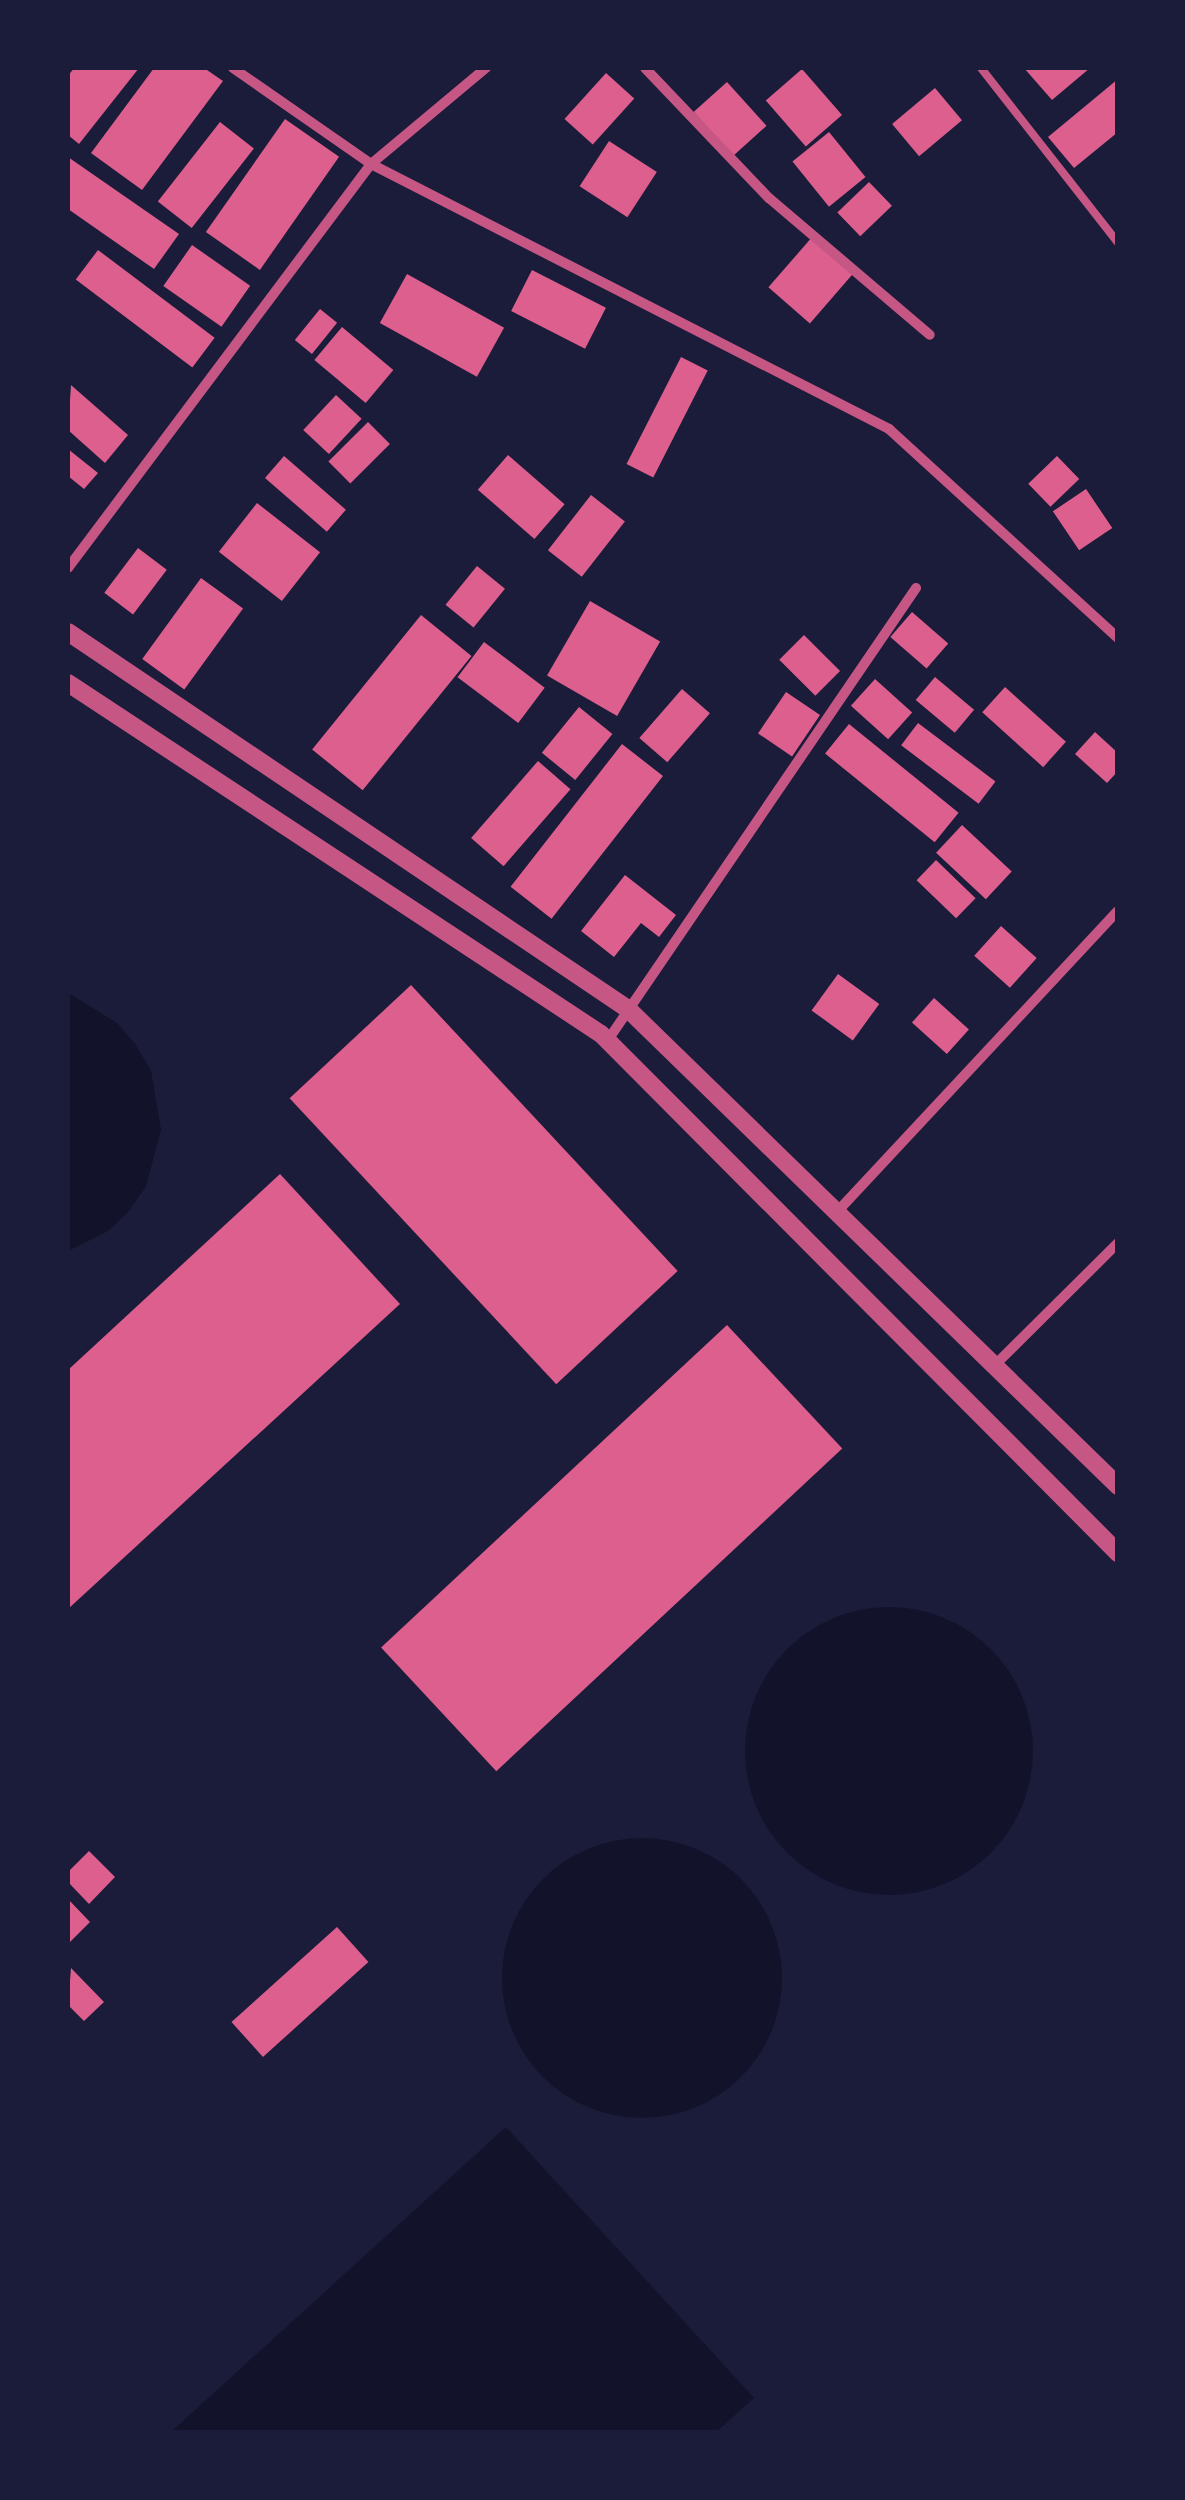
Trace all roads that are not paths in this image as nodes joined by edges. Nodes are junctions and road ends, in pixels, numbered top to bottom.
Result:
1 (233, 68) edge
2 (486, 68) edge
3 (645, 68) edge
4 (980, 68) edge
5 (371, 164) junction
6 (1118, 243) edge
7 (930, 334) dead end
8 (68, 568) edge
9 (916, 588) dead end
10 (68, 632) edge
11 (1118, 638) edge
12 (68, 683) edge
13 (1118, 911) edge
14 (628, 1009) junction
15 (608, 1040) junction
16 (835, 1214) junction
17 (1118, 1243) edge
18 (996, 1364) junction
19 (1118, 1486) edge
20 (1118, 1552) edge

1 - 5 street
2 - 5 street
3 - 7 street
4 - 6 lane
5 - 8 street
5 - 11 street
9 - 14 street
10 - 14 street
12 - 15 street
13 - 16 street
14 - 15 street
14 - 16 street
15 - 20 street
16 - 18 street
17 - 18 street
18 - 19 street

